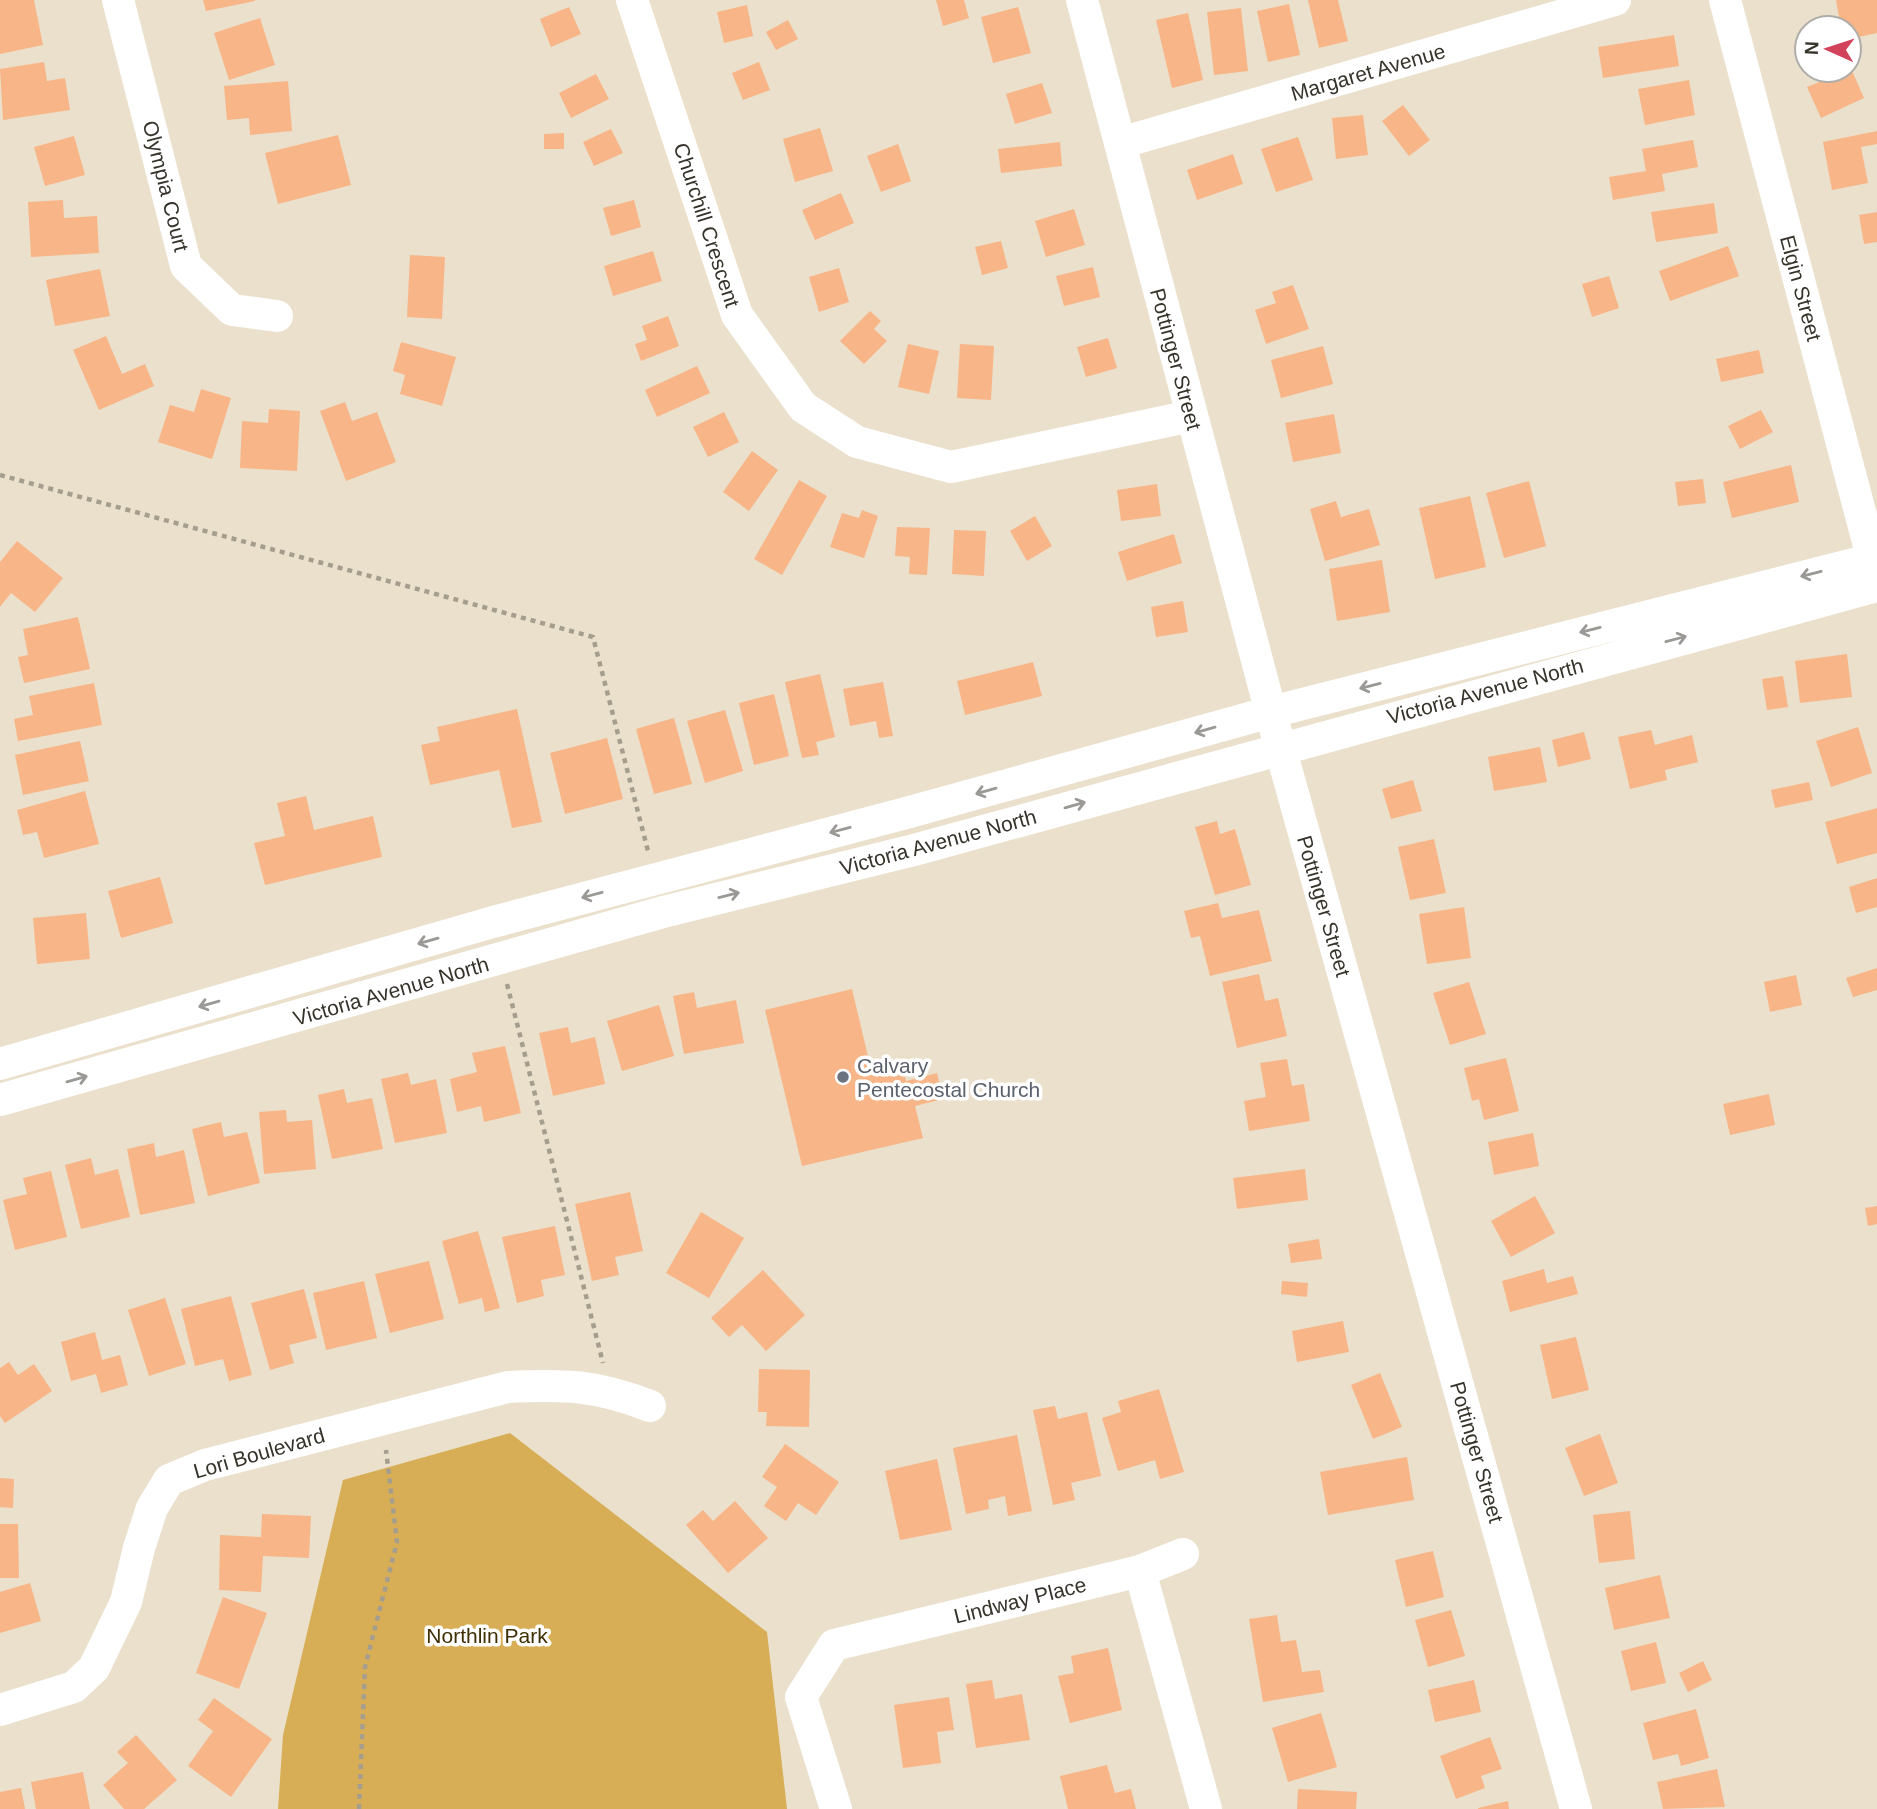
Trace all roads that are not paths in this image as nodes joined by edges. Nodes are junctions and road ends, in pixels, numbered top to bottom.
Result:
1 (118, 0) edge
2 (632, 0) edge
3 (1082, 0) edge
4 (1615, 0) edge
5 (1726, 0) edge
6 (1121, 143) junction
7 (277, 316) dead end
8 (1191, 416) junction
9 (1876, 569) edge
10 (1271, 712) junction
11 (1279, 747) junction
12 (906, 813) junction
13 (914, 850) junction
14 (494, 922) junction
15 (501, 960) junction
16 (1, 1060) edge
17 (6, 1098) edge
18 (650, 1406) dead end
19 (1183, 1554) dead end
20 (1140, 1572) junction
21 (0, 1710) edge
22 (836, 1809) edge
23 (1206, 1809) edge
24 (1576, 1809) edge

1 - 7 street, Olympia Court
2 - 8 street, Churchill Crescent
3 - 6 street, Pottinger Street
4 - 6 street, Margaret Avenue
5 - 9 street, Elgin Street
6 - 8 street, Pottinger Street
8 - 10 street, Pottinger Street
9 -> 10 street, Victoria Avenue North
11 -> 9 street, Victoria Avenue North
10 - 11 street, Pottinger Street
10 -> 12 street, Victoria Avenue North
13 -> 11 street, Victoria Avenue North
11 - 24 street, Pottinger Street
12 - 13 street
12 -> 14 street, Victoria Avenue North
15 -> 13 street, Victoria Avenue North
14 - 15 street
14 -> 16 street, Victoria Avenue North
17 -> 15 street, Victoria Avenue North
16 - 17 street
18 - 21 street, Lori Boulevard
19 - 20 street, Lindway Place
20 - 22 street, Lindway Place
20 - 23 street

